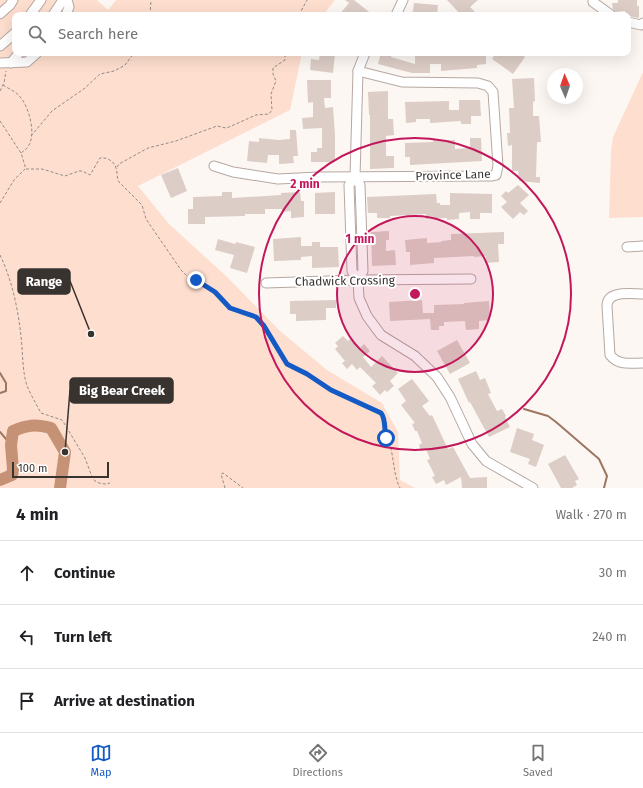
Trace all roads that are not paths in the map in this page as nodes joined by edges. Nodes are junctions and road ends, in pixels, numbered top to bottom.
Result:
1 (13, 0) edge
2 (41, 0) edge
3 (62, 0) edge
4 (67, 0) edge
5 (403, 0) edge
6 (593, 0) edge
7 (32, 12) edge
8 (55, 12) edge
9 (67, 12) edge
10 (397, 12) edge
11 (607, 12) edge
12 (0, 14) edge
13 (631, 23) edge
14 (643, 23) edge
15 (12, 36) edge
16 (0, 46) edge
17 (15, 56) edge
18 (34, 56) edge
19 (365, 56) edge
20 (6, 63) edge
21 (358, 71) junction
22 (214, 166) dead end
23 (355, 177) junction
24 (361, 227) junction
25 (351, 228) junction
26 (643, 246) edge
27 (627, 247) dead end
28 (471, 279) dead end
29 (358, 280) junction
30 (266, 283) dead end
31 (643, 294) edge
32 (643, 362) edge
33 (533, 488) edge

1 - 12 street
2 - 7 street
3 - 8 street
4 - 9 street
5 - 10 street
6 - 11 street
13 - 14 street
15 - 16 street
17 - 20 street
18 - 20 street
19 - 21 street
21 - 23 street
21 - 23 street, Province Lane
22 - 23 street, Province Lane
23 - 24 street
23 - 25 street
24 - 25 street
24 - 29 street
25 - 29 street
26 - 27 street
28 - 29 street, Chadwick Crossing
29 - 30 street, Chadwick Crossing
29 - 33 street
31 - 32 street

